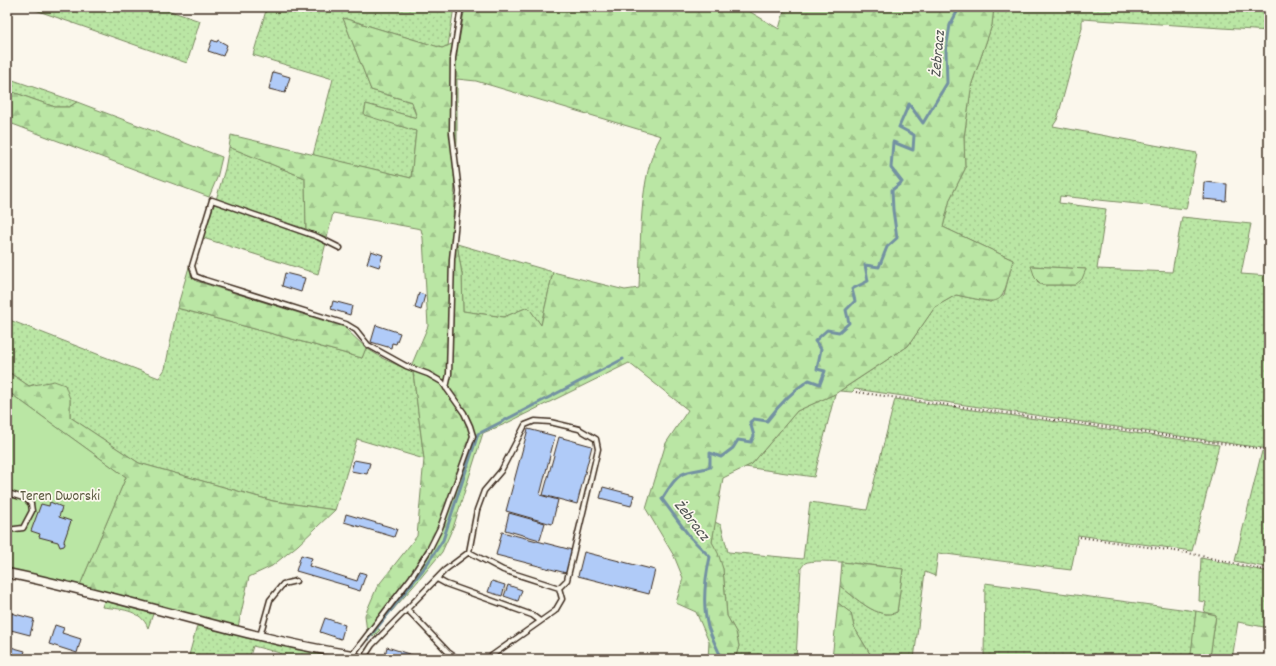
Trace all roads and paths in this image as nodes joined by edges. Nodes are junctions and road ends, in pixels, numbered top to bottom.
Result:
1 (460, 7) edge
2 (340, 248) dead end
3 (446, 388) junction
4 (856, 392) dead end
5 (1269, 450) edge
6 (8, 493) edge
7 (7, 530) edge
8 (1080, 537) dead end
9 (469, 552) junction
10 (1269, 571) edge
11 (7, 573) edge
12 (437, 579) junction
13 (296, 581) dead end
14 (559, 588) junction
15 (407, 609) junction
16 (540, 621) junction
17 (260, 636) junction
18 (357, 658) edge
19 (458, 659) edge
20 (487, 659) edge

1 - 3 lane
2 - 3 lane
3 - 18 lane
4 - 5 path
6 - 7 lane
8 - 10 path
9 - 12 lane
9 - 14 lane
9 - 14 lane
11 - 17 street
12 - 15 lane
12 - 16 lane
13 - 17 lane
14 - 16 lane
15 - 18 lane
15 - 19 lane
16 - 20 lane
17 - 18 street

